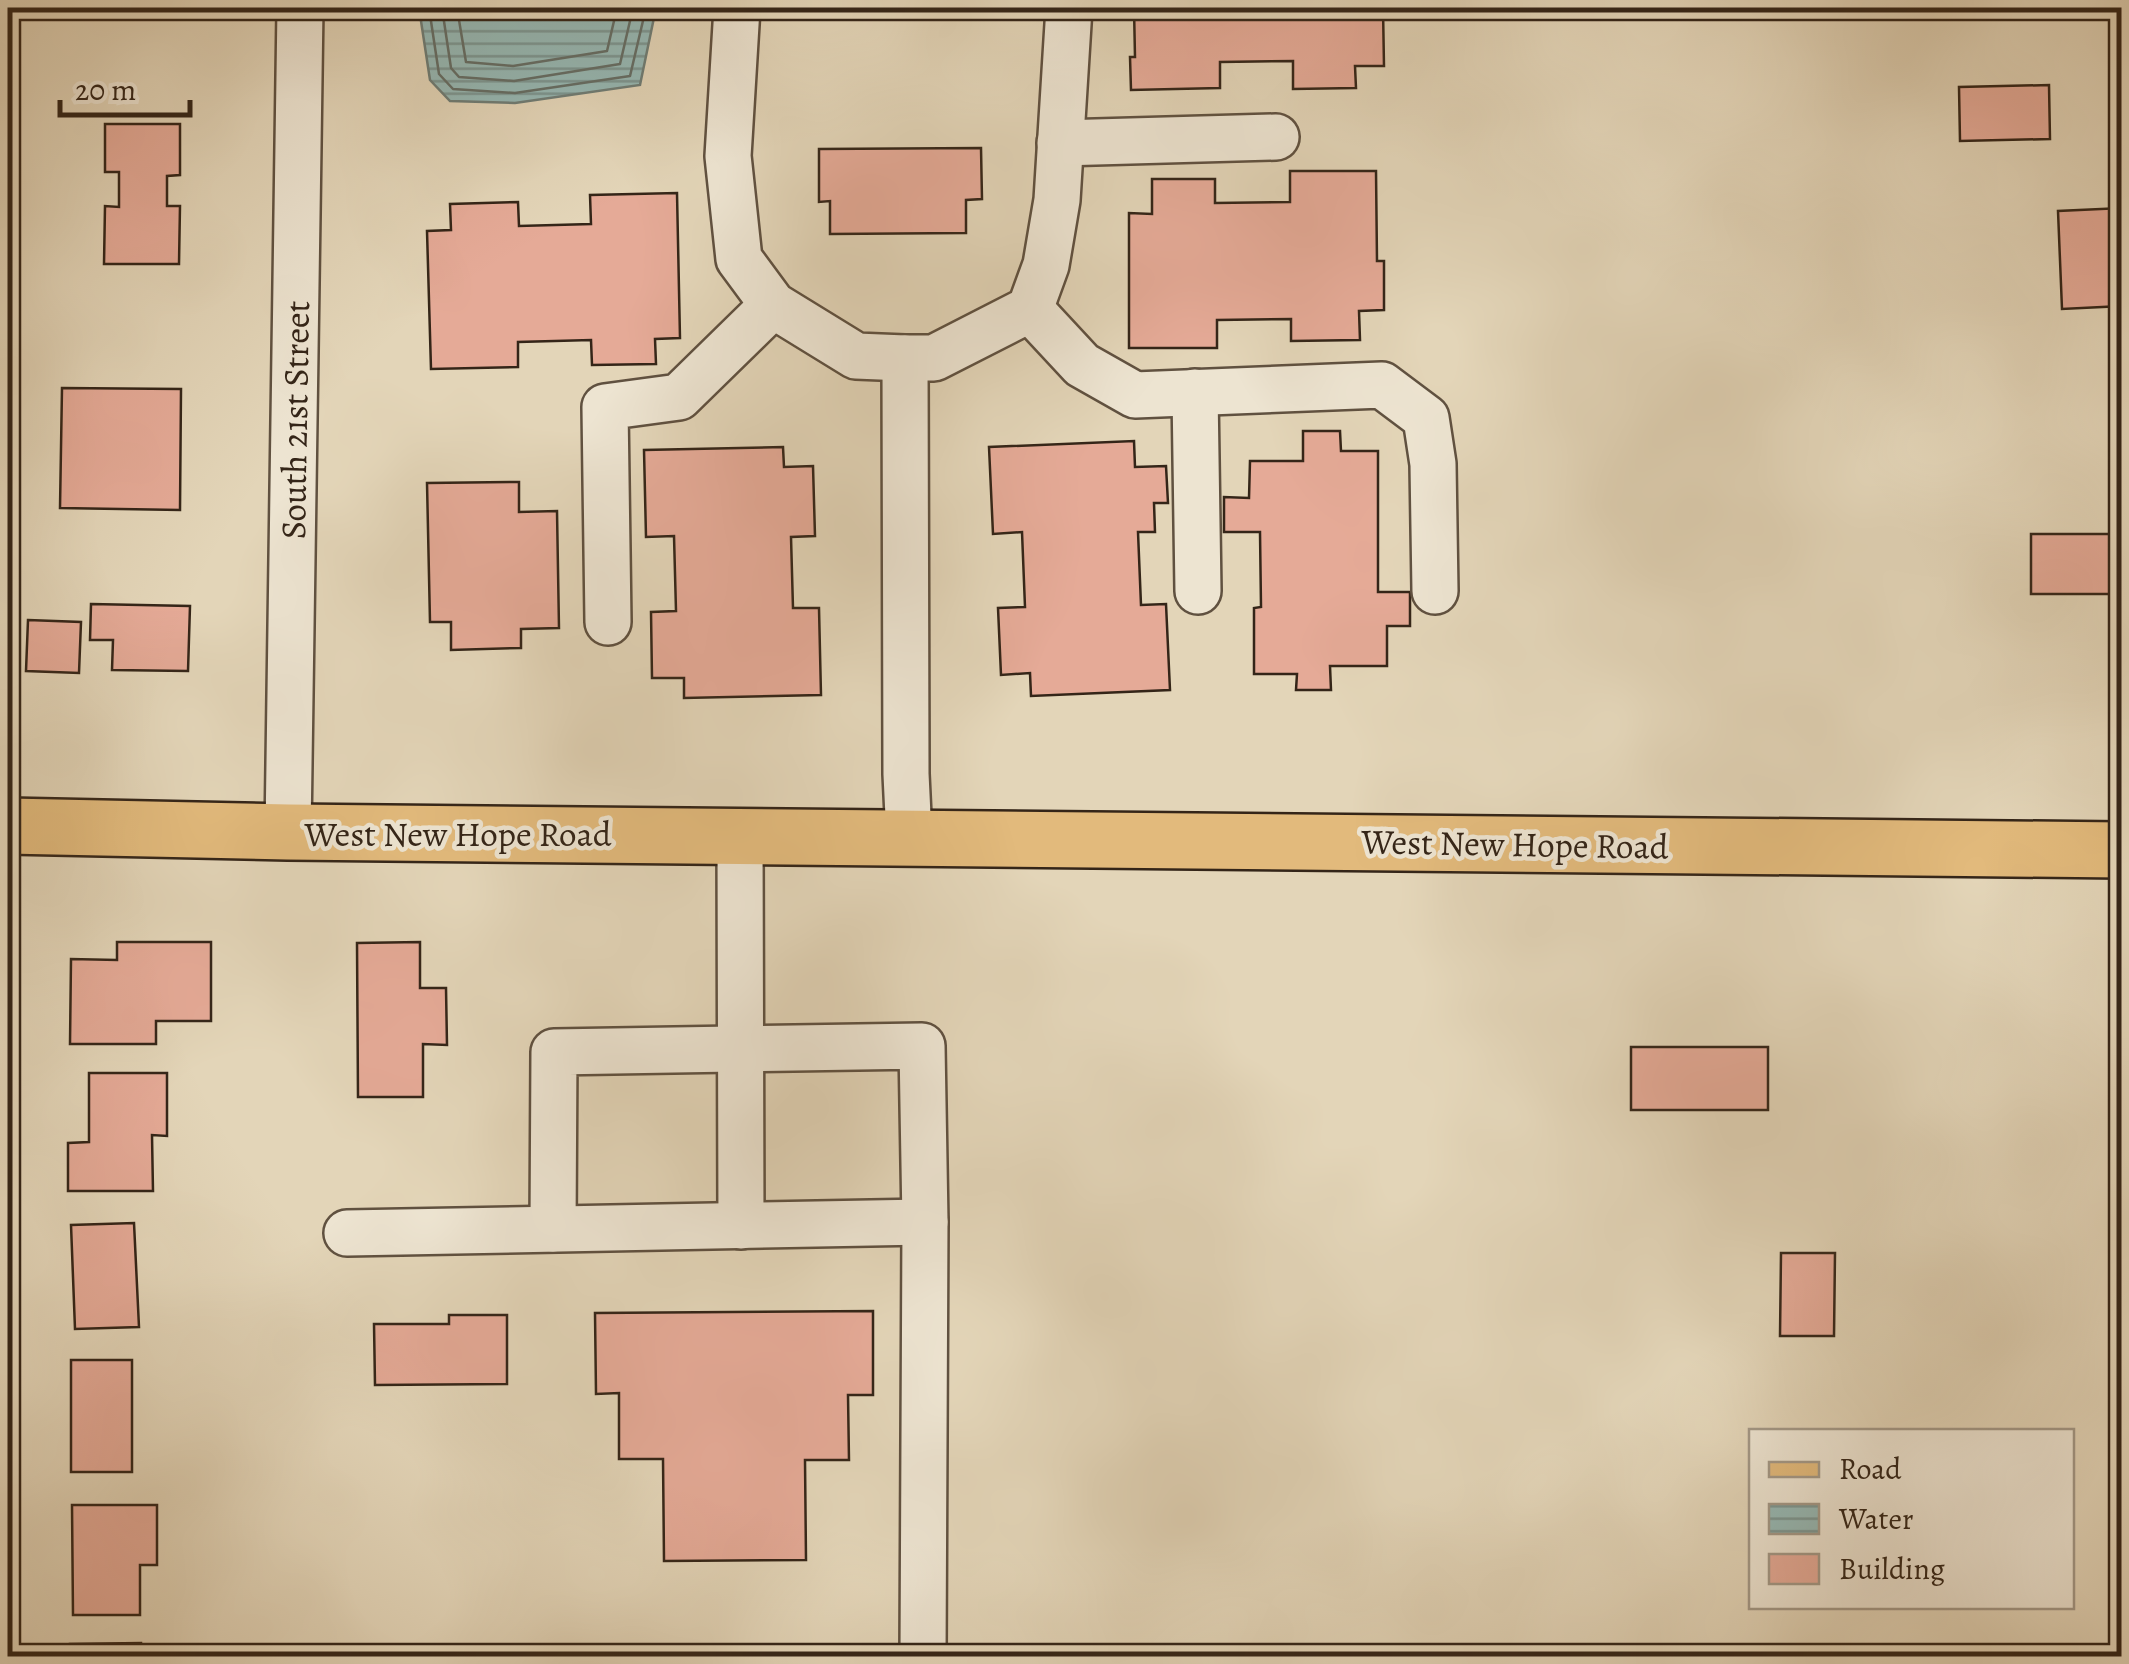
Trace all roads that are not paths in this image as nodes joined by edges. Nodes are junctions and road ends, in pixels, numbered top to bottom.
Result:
1 (300, 8) edge
2 (737, 8) edge
3 (1069, 8) edge
4 (1276, 137) dead end
5 (1060, 143) junction
6 (773, 304) junction
7 (1030, 309) junction
8 (905, 358) junction
9 (1194, 392) junction
10 (1198, 591) dead end
11 (1435, 592) dead end
12 (608, 622) dead end
13 (8, 826) edge
14 (288, 832) junction
15 (740, 836) junction
16 (909, 836) junction
17 (2122, 850) edge
18 (741, 1048) junction
19 (925, 1222) junction
20 (740, 1226) junction
21 (553, 1229) junction
22 (347, 1232) dead end
23 (923, 1656) edge

1 - 14 street, South 21st Street
2 - 6 street
3 - 5 street
4 - 5 street
5 - 7 street
6 - 8 street
6 - 12 street
7 - 8 street
7 - 9 street
8 - 16 street
9 - 10 street
9 - 11 street
13 - 14 main road, West New Hope Road
14 - 15 main road, West New Hope Road
15 - 16 main road, West New Hope Road
15 - 18 street
16 - 17 main road, West New Hope Road
18 - 19 street
18 - 20 street
18 - 21 street
19 - 20 street
19 - 23 street
20 - 21 street
21 - 22 street

